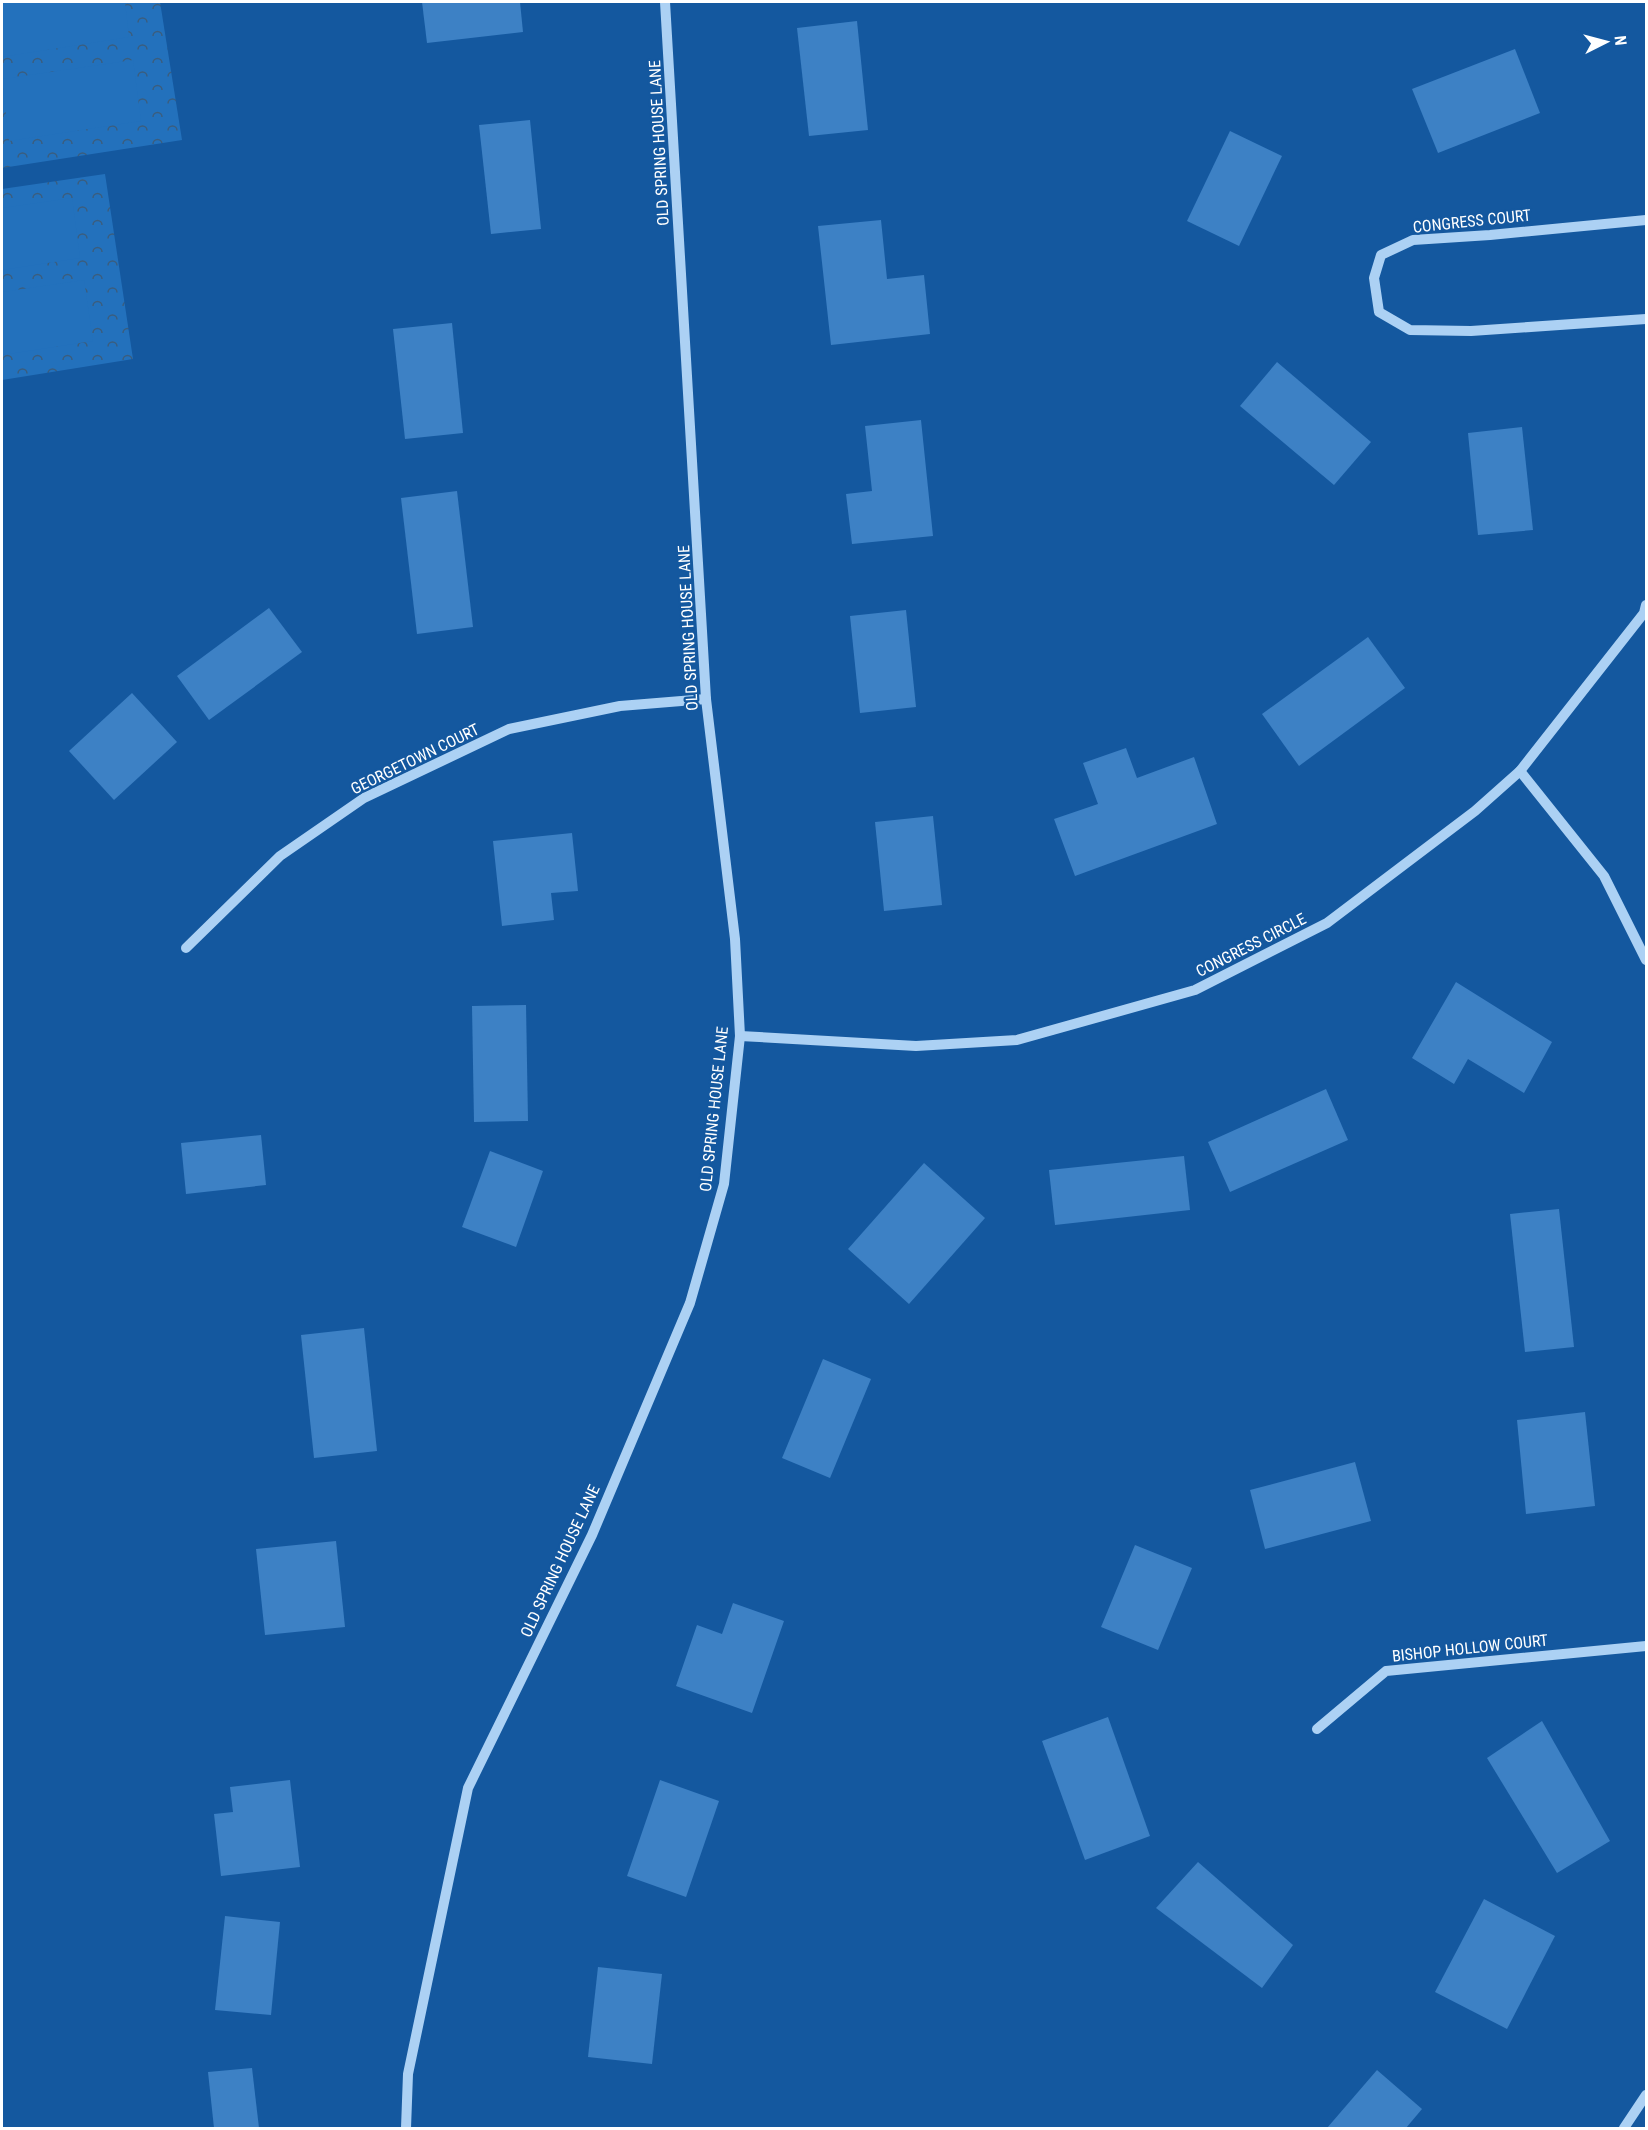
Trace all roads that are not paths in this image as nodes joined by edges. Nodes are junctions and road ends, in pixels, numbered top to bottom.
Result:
1 (665, 2) edge
2 (1647, 220) edge
3 (1647, 319) edge
4 (1647, 605) edge
5 (706, 699) junction
6 (1520, 771) junction
7 (186, 948) dead end
8 (1647, 960) edge
9 (740, 1036) junction
10 (1647, 1646) edge
11 (1317, 1729) dead end
12 (1647, 2095) edge
13 (406, 2128) edge
14 (1624, 2128) edge

1 - 5 street, OLD SPRING HOUSE LANE
2 - 3 street, CONGRESS COURT
4 - 6 street, CONGRESS CIRCLE
5 - 7 street, GEORGETOWN COURT
5 - 9 street, OLD SPRING HOUSE LANE
6 - 8 street
6 - 9 street, CONGRESS CIRCLE
9 - 13 street, OLD SPRING HOUSE LANE
10 - 11 street, BISHOP HOLLOW COURT
12 - 14 street

